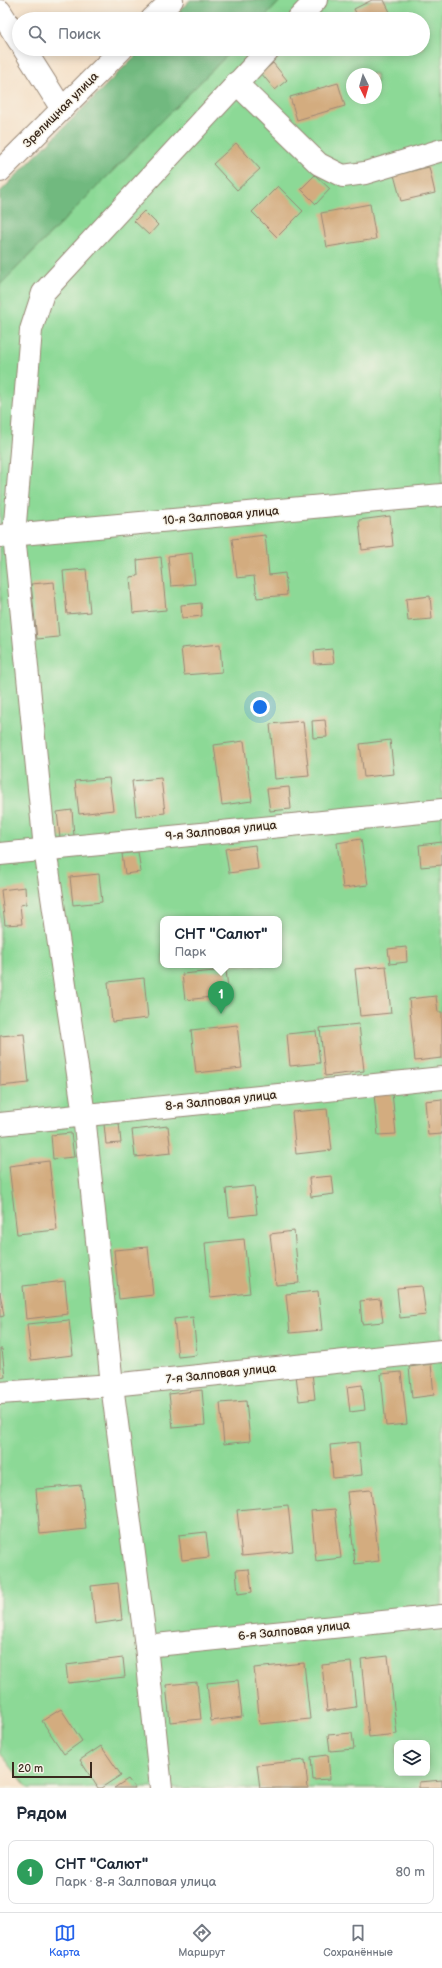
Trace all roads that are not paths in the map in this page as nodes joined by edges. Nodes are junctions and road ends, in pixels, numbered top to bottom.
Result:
1 (172, 0) edge
2 (316, 0) edge
3 (0, 11) edge
4 (159, 12) edge
5 (305, 12) edge
6 (12, 30) edge
7 (28, 56) edge
8 (115, 56) edge
9 (262, 56) edge
10 (236, 83) junction
11 (62, 109) junction
12 (442, 150) edge
13 (0, 171) edge
14 (442, 495) edge
15 (7, 536) edge
16 (442, 810) edge
17 (46, 849) junction
18 (0, 854) edge
19 (442, 1078) edge
20 (84, 1115) junction
21 (0, 1124) edge
22 (442, 1351) edge
23 (112, 1384) junction
24 (0, 1393) edge
25 (442, 1616) edge
26 (146, 1646) junction
27 (161, 1788) edge

1 - 4 street
2 - 5 street
3 - 6 street
7 - 11 street
8 - 11 street, Зрелищная улица
9 - 10 street
10 - 12 street
10 - 15 street
11 - 13 street, Зрелищная улица
14 - 15 street, 10-я Залповая улица
15 - 17 street
16 - 17 street, 9-я Залповая улица
17 - 18 street, 9-я Залповая улица
17 - 20 street
19 - 20 street, 8-я Залповая улица
20 - 21 street, 8-я Залповая улица
20 - 23 street
22 - 23 street, 7-я Залповая улица
23 - 24 street, 7-я Залповая улица
23 - 26 street
25 - 26 street, 6-я Залповая улица
26 - 27 street

